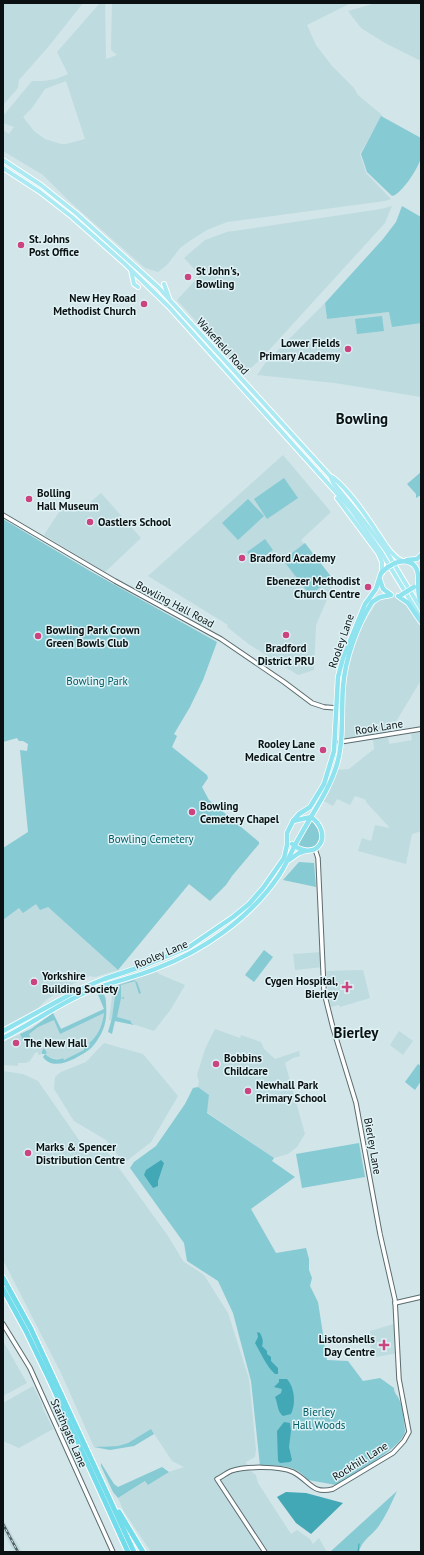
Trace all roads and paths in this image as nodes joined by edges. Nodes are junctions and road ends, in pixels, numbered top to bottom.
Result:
1 (3, 160) edge
2 (3, 168) edge
3 (131, 269) junction
4 (164, 284) dead end
5 (138, 287) dead end
6 (170, 300) junction
7 (330, 476) junction
8 (326, 483) junction
9 (3, 514) edge
10 (421, 555) edge
11 (402, 561) junction
12 (420, 565) edge
13 (419, 574) junction
14 (381, 576) junction
15 (419, 581) junction
16 (391, 595) junction
17 (400, 596) junction
18 (421, 602) edge
19 (421, 609) edge
20 (421, 618) edge
21 (421, 622) edge
22 (337, 708) junction
23 (421, 729) edge
24 (340, 742) junction
25 (311, 817) junction
26 (303, 818) junction
27 (293, 821) junction
28 (305, 826) junction
29 (288, 840) junction
30 (294, 846) junction
31 (316, 849) junction
32 (307, 851) junction
33 (287, 862) junction
34 (3, 1031) edge
35 (3, 1038) edge
36 (3, 1278) edge
37 (3, 1289) edge
38 (421, 1297) edge
39 (395, 1303) junction
40 (3, 1324) edge
41 (400, 1445) joint
42 (108, 1494) junction
43 (114, 1552) edge
44 (128, 1552) edge
45 (134, 1552) edge
46 (142, 1552) edge
47 (265, 1552) edge

1 - 6 main road, Wakefield Road
2 - 3 main road, Wakefield Road
3 - 5 main road
3 - 8 main road, Wakefield Road
4 - 6 main road
6 - 7 main road, Wakefield Road
7 - 11 main road
7 - 19 main road, Wakefield Road
8 - 14 main road
8 - 20 main road, Wakefield Road
9 - 22 street, Bowling Hall Road
10 - 11 highway
11 - 13 highway
11 - 14 highway, bridge
12 - 13 highway
13 - 15 highway
14 - 16 highway
14 - 22 highway, Rooley Lane
15 - 17 highway, bridge
15 - 18 highway
16 - 17 highway
16 - 24 highway, Rooley Lane
17 - 21 highway
22 - 27 highway, Rooley Lane
23 - 24 street, Rook Lane
24 - 25 highway, Rooley Lane
25 - 26 highway
25 - 28 highway, Rooley Lane
25 - 31 highway
26 - 27 highway
26 - 28 highway
27 - 29 highway, Rooley Lane
28 - 30 highway, Rooley Lane
29 - 30 highway
29 - 34 highway, Rooley Lane
30 - 32 highway
30 - 33 highway, Rooley Lane
31 - 32 highway
31 - 39 street, Bierley Lane
32 - 33 highway
33 - 35 highway, Rooley Lane
36 - 42 highway
37 - 44 highway
38 - 39 street
39 - 41 street, Bierley Lane
40 - 43 street, Staithgate Lane
41 - 47 street, Rockhill Lane
42 - 45 highway
42 - 46 highway

